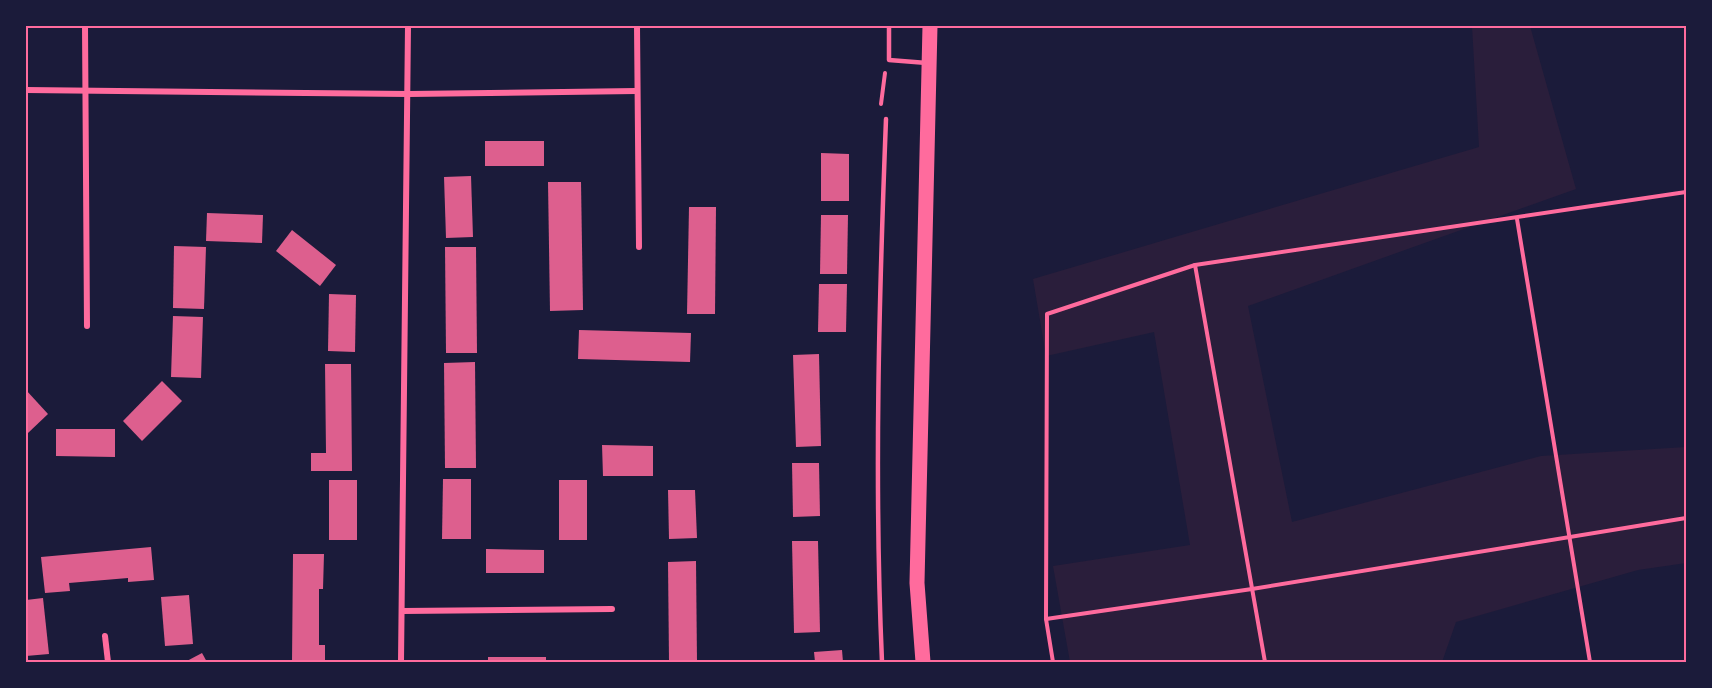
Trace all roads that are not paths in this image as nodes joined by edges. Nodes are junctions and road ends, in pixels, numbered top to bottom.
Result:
1 (85, 26) edge
2 (408, 26) edge
3 (637, 26) edge
4 (889, 26) edge
5 (930, 26) edge
6 (930, 63) junction
7 (26, 90) edge
8 (87, 90) junction
9 (636, 91) junction
10 (409, 94) junction
11 (886, 119) road end
12 (639, 247) dead end
13 (87, 326) dead end
14 (612, 609) dead end
15 (402, 611) junction
16 (105, 636) dead end
17 (108, 663) edge
18 (401, 663) edge
19 (882, 663) edge
20 (923, 663) edge

1 - 8 street
2 - 10 street
3 - 9 street
4 - 6 lane
5 - 6 main road
6 - 20 main road
7 - 8 street
8 - 10 street
8 - 13 street
9 - 10 street
9 - 12 street
10 - 15 street
11 - 19 lane
14 - 15 street
15 - 18 street
16 - 17 street

